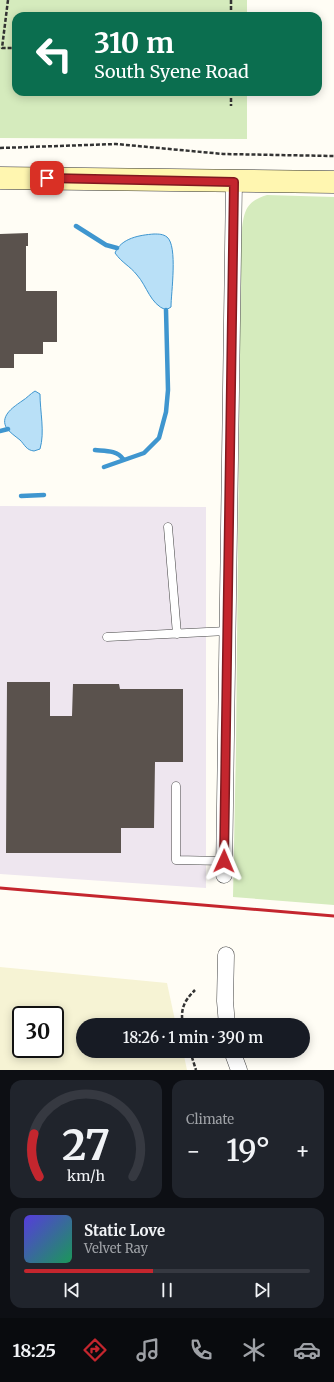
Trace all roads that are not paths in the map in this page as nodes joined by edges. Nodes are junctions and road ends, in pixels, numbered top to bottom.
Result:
1 (0, 178) edge
2 (234, 182) junction
3 (334, 182) edge
4 (168, 527) dead end
5 (227, 631) junction
6 (177, 634) junction
7 (107, 637) dead end
8 (176, 786) dead end
9 (224, 868) joint
10 (226, 955) dead end
11 (226, 1018) edge
12 (235, 1058) edge
13 (239, 1070) edge

1 - 2 street
2 - 3 street
2 - 5 street
4 - 6 lane
5 - 6 lane
5 - 9 street
6 - 7 lane
8 - 9 lane
10 - 11 street
12 - 13 street

